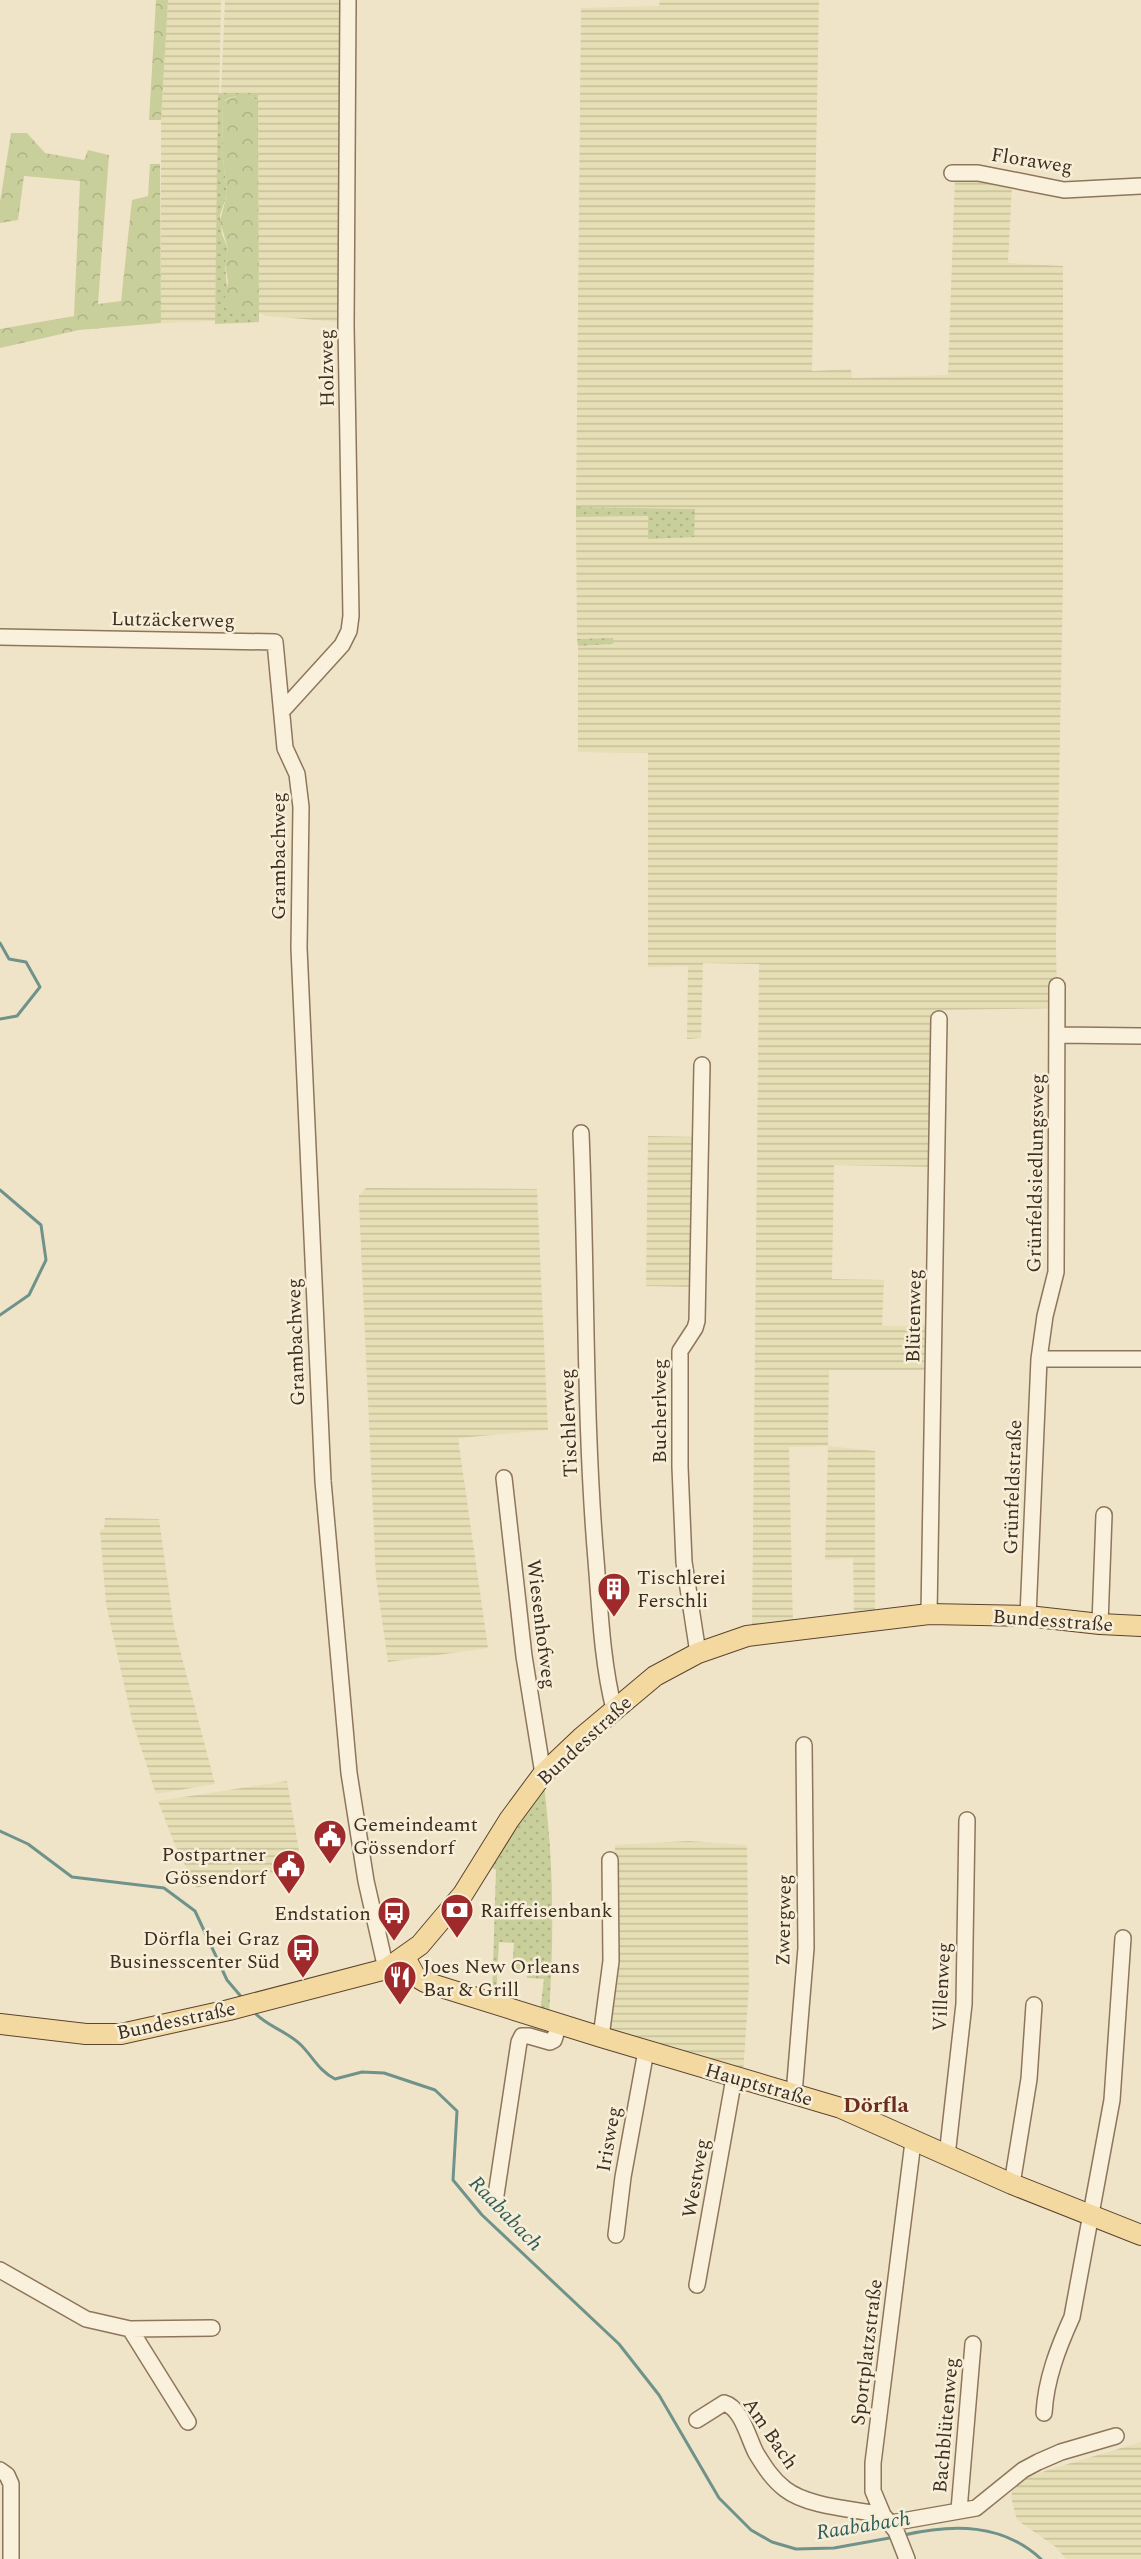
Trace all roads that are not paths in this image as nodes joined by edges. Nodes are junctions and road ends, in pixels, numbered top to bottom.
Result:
1 (348, 0) edge
2 (952, 173) dead end
3 (1141, 186) edge
4 (0, 637) edge
5 (282, 711) junction
6 (1057, 986) dead end
7 (939, 1019) dead end
8 (1058, 1035) junction
9 (1141, 1036) edge
10 (702, 1065) dead end
11 (581, 1133) dead end
12 (1039, 1359) junction
13 (1141, 1359) edge
14 (504, 1478) dead end
15 (1104, 1515) dead end
16 (929, 1614) junction
17 (1028, 1616) junction
18 (1100, 1624) junction
19 (1141, 1626) edge
20 (698, 1653) junction
21 (614, 1709) junction
22 (804, 1745) dead end
23 (543, 1774) junction
24 (967, 1820) dead end
25 (610, 1860) dead end
26 (1123, 1938) dead end
27 (405, 1957) junction
28 (386, 1969) junction
29 (1034, 2005) dead end
30 (0, 2024) edge
31 (559, 2024) junction
32 (601, 2037) junction
33 (646, 2050) junction
34 (734, 2078) junction
35 (794, 2094) junction
36 (913, 2142) junction
37 (947, 2156) junction
38 (1012, 2184) junction
39 (496, 2195) dead end
40 (1090, 2215) junction
41 (616, 2235) dead end
42 (1141, 2235) edge
43 (0, 2270) edge
44 (697, 2286) dead end
45 (212, 2328) dead end
46 (129, 2329) junction
47 (973, 2344) dead end
48 (1044, 2413) dead end
49 (697, 2420) dead end
50 (188, 2422) dead end
51 (1116, 2436) dead end
52 (0, 2470) edge
53 (959, 2510) junction
54 (893, 2528) junction
55 (11, 2559) edge
56 (907, 2559) edge

1 - 5 street, Holzweg
2 - 3 street, Floraweg
4 - 5 street, Lutzäckerweg
5 - 28 street, Grambachweg
6 - 8 street, Grünfeldsiedlungsweg
7 - 16 street, Blütenweg
8 - 9 street
8 - 12 street, Grünfeldsiedlungsweg
10 - 20 street, Bucherlweg
11 - 21 street, Tischlerweg
12 - 13 street
12 - 17 street, Grünfeldstraße
14 - 23 street, Wiesenhofweg
15 - 18 street
16 - 17 main road, Bundesstraße
16 - 20 main road, Bundesstraße
17 - 18 main road, Bundesstraße
18 - 19 main road, Bundesstraße
20 - 21 main road, Bundesstraße
21 - 23 main road, Bundesstraße
22 - 35 street, Zwergweg
23 - 27 main road, Bundesstraße
24 - 37 street, Villenweg
25 - 32 street
26 - 40 street
27 - 28 main road, Bundesstraße
27 - 31 main road, Hauptstraße
28 - 30 main road, Bundesstraße
29 - 38 street
31 - 32 main road, Hauptstraße
31 - 39 street
32 - 33 main road, Hauptstraße
33 - 34 main road, Hauptstraße
33 - 41 street, Irisweg
34 - 35 main road, Hauptstraße
34 - 44 street, Westweg
35 - 36 main road, Hauptstraße
36 - 37 main road, Hauptstraße
36 - 54 street, Sportplatzstraße
37 - 38 main road, Hauptstraße
38 - 40 main road, Hauptstraße
40 - 42 main road, Hauptstraße
40 - 48 street
43 - 46 street
45 - 46 street
46 - 50 street
47 - 53 street, Bachblütenweg
49 - 54 street, Am Bach
51 - 53 street, Am Bach
52 - 55 street
53 - 54 street, Am Bach
54 - 56 street, Sportplatzstraße

